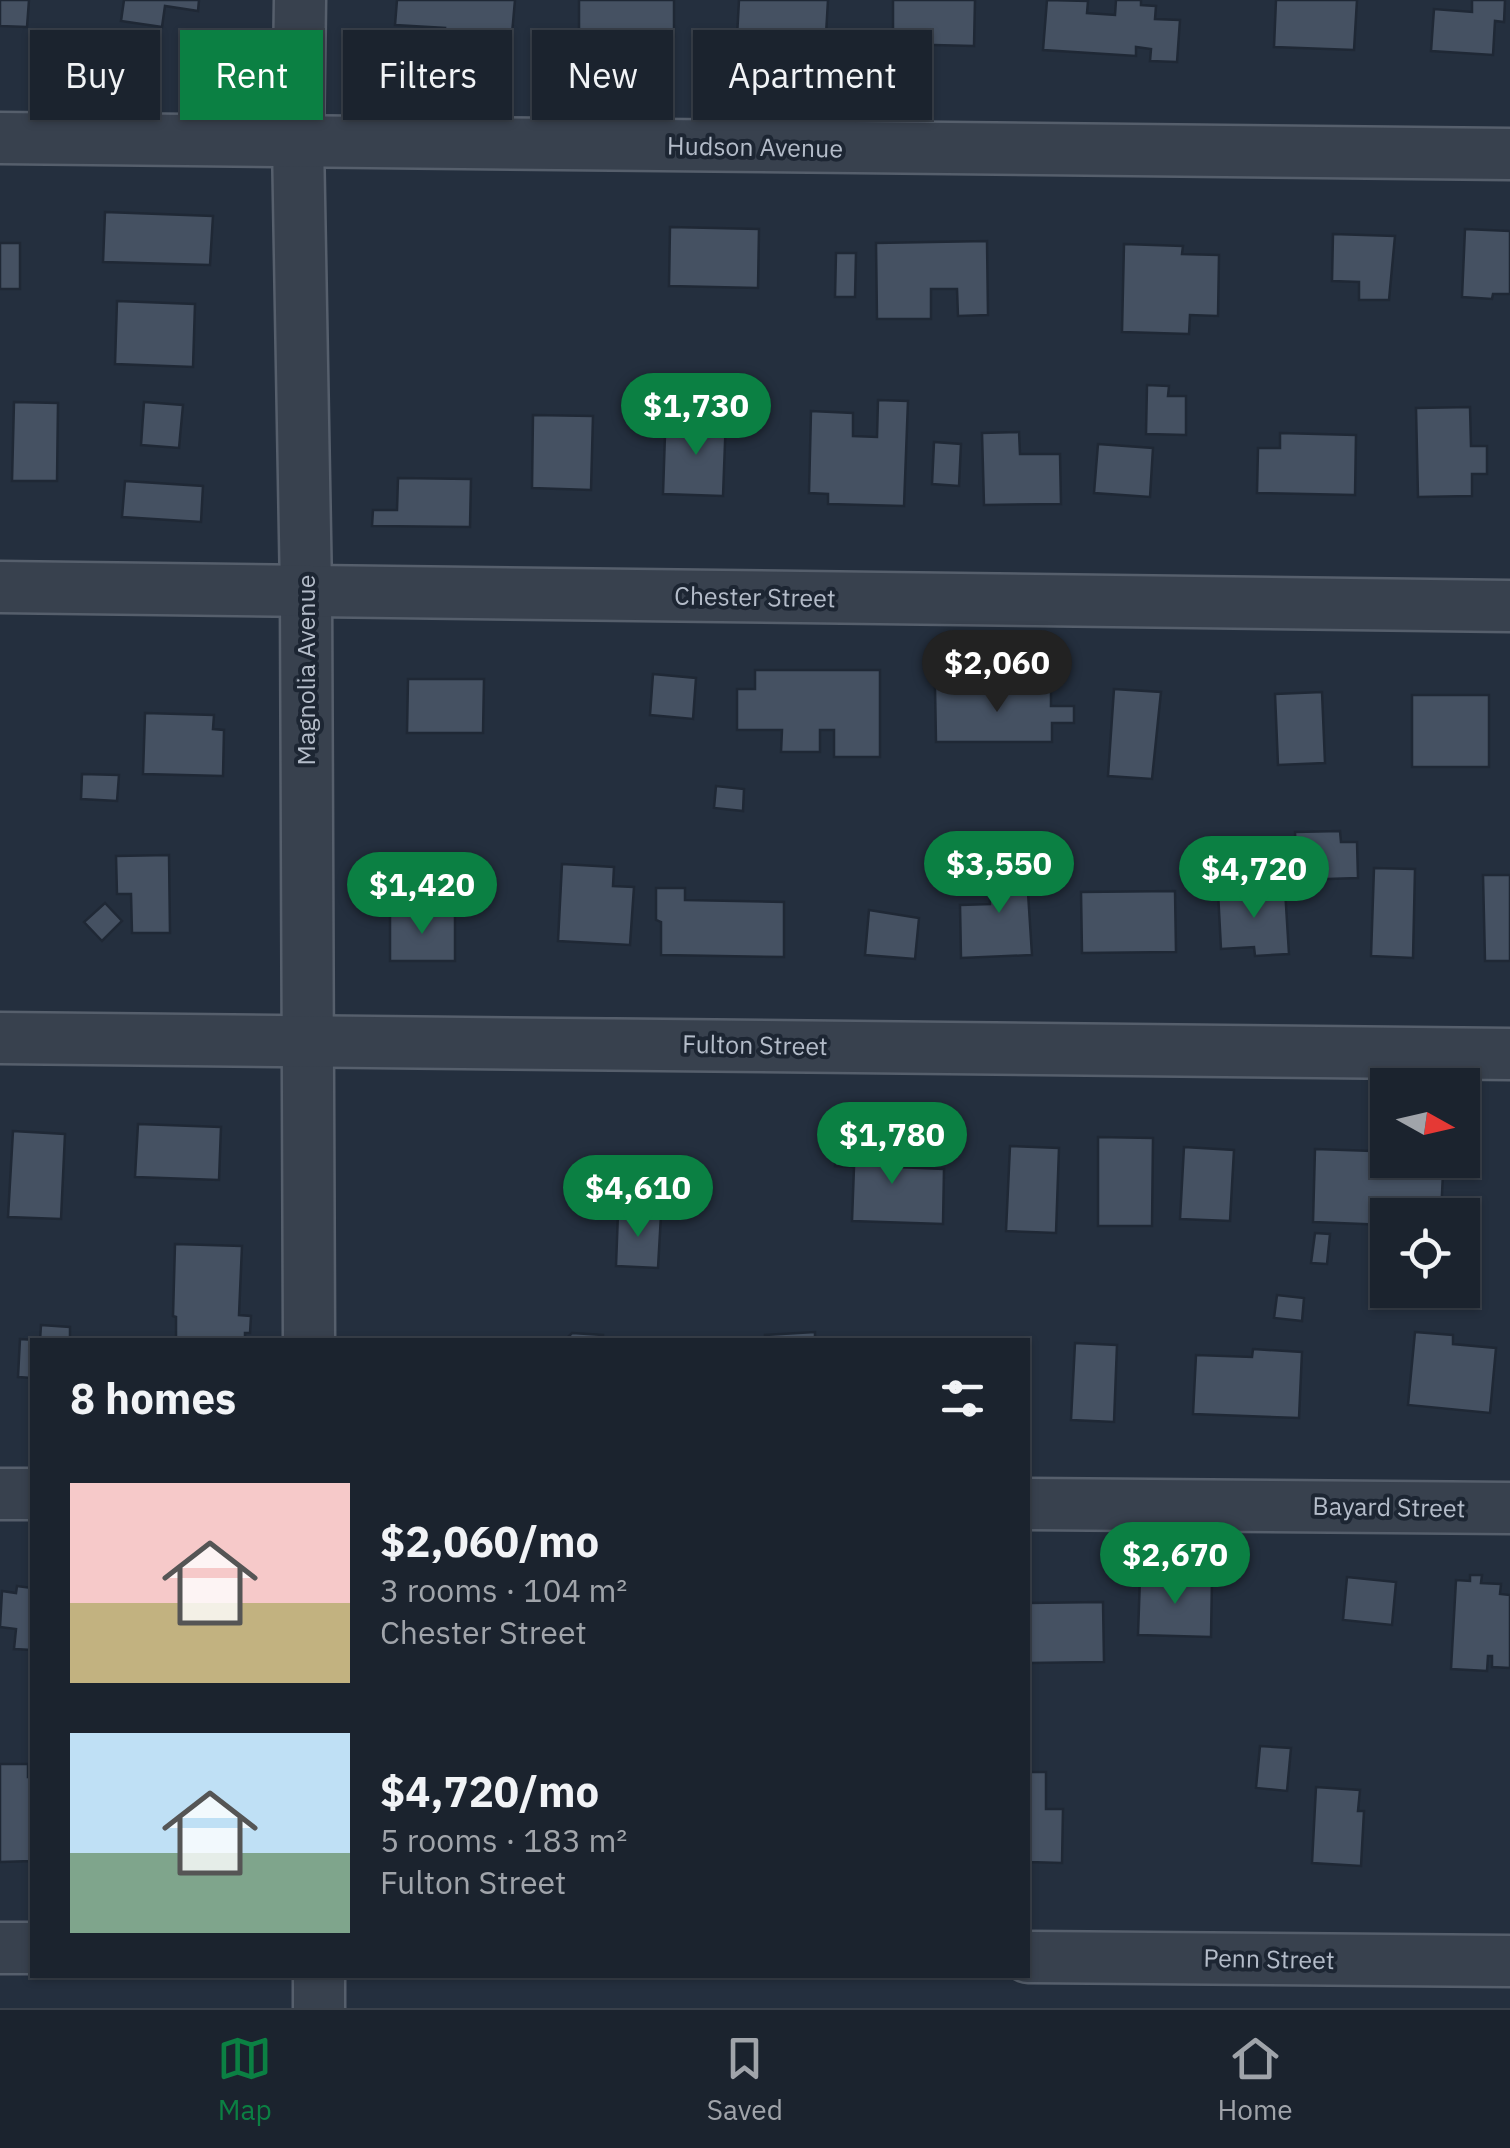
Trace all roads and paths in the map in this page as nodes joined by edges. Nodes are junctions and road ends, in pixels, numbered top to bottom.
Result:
1 (300, 0) edge
2 (0, 138) edge
3 (298, 142) junction
4 (1510, 154) edge
5 (0, 587) edge
6 (306, 592) junction
7 (1510, 606) edge
8 (0, 1038) edge
9 (308, 1040) junction
10 (1510, 1054) edge
11 (308, 1338) edge
12 (0, 1494) edge
13 (30, 1494) edge
14 (1030, 1504) edge
15 (1510, 1508) edge
16 (0, 1948) edge
17 (30, 1948) edge
18 (1030, 1957) edge
19 (1510, 1962) edge
20 (319, 1978) edge
21 (318, 2008) edge

1 - 3 street, Magnolia Avenue
2 - 3 street, Hudson Avenue
3 - 4 street, Hudson Avenue
3 - 6 street, Magnolia Avenue
5 - 6 street, Chester Street
6 - 7 street, Chester Street
6 - 9 street, Magnolia Avenue
8 - 9 street, Fulton Street
9 - 10 street, Fulton Street
9 - 11 street, Magnolia Avenue
12 - 13 street
14 - 15 street, Bayard Street
16 - 17 street
18 - 19 street, Penn Street
20 - 21 street

